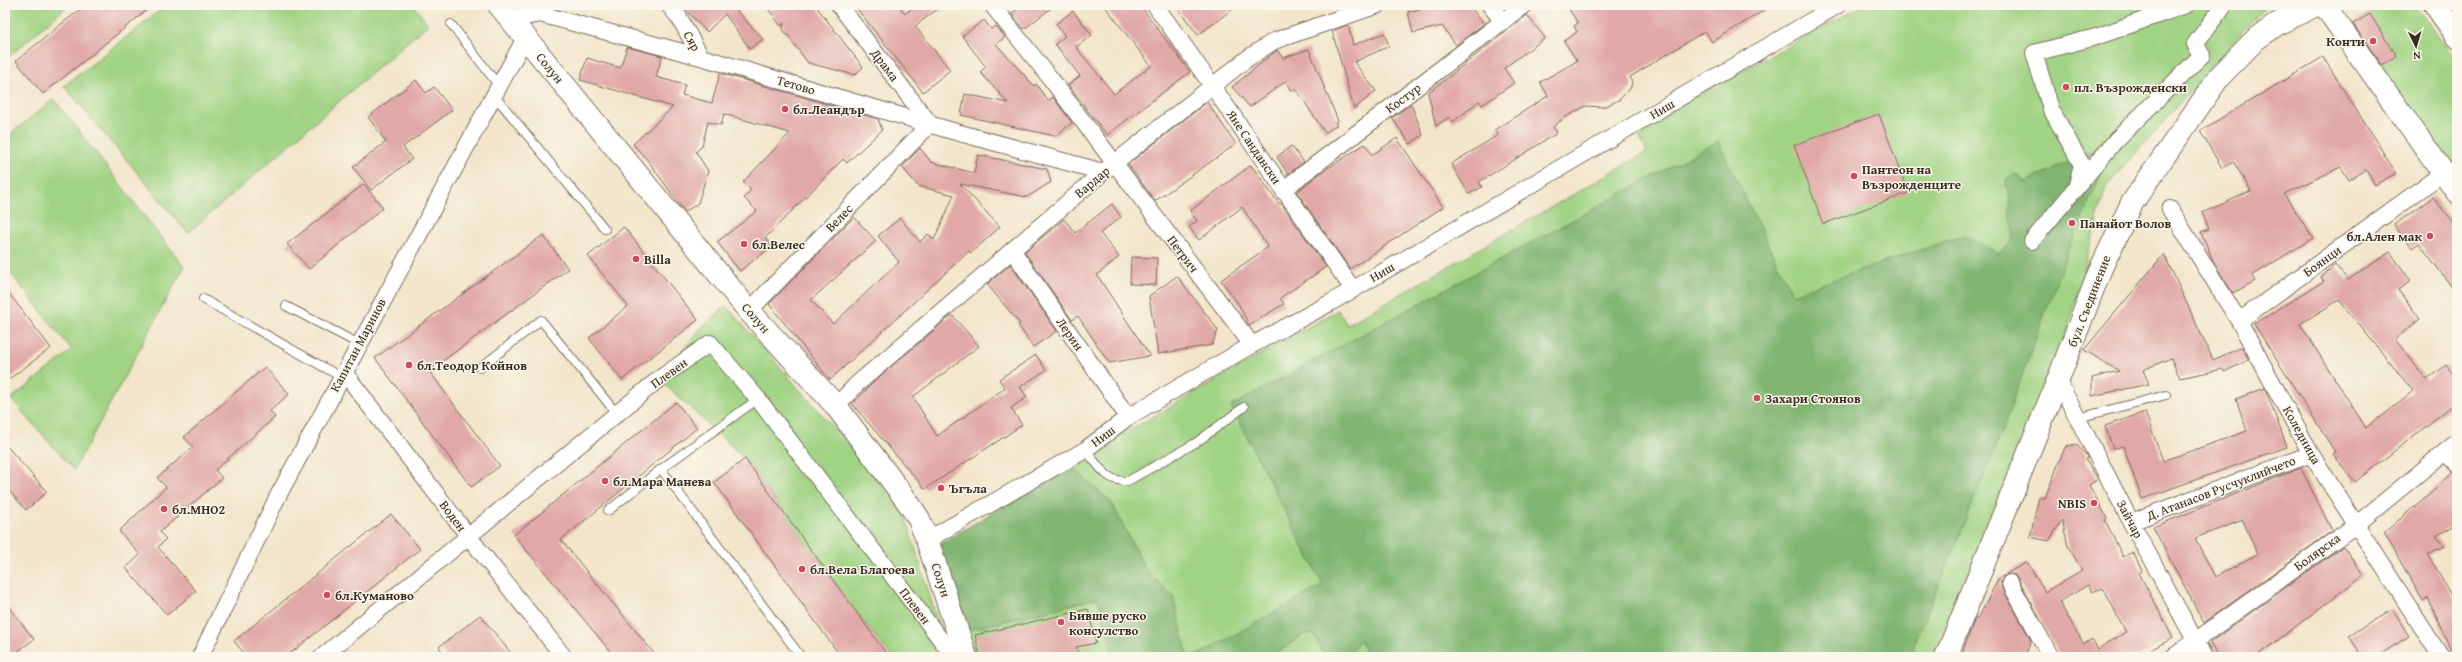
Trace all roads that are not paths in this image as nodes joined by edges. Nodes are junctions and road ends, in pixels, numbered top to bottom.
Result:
1 (669, 5) edge
2 (839, 5) edge
3 (992, 5) edge
4 (1155, 5) edge
5 (1378, 5) edge
6 (1490, 5) edge
7 (1524, 5) edge
8 (1838, 5) edge
9 (2186, 5) edge
10 (2224, 5) edge
11 (2316, 5) edge
12 (2324, 5) edge
13 (2435, 5) edge
14 (504, 12) edge
15 (1503, 22) junction
16 (452, 24) dead end
17 (2457, 36) edge
18 (525, 38) junction
19 (701, 57) junction
20 (1213, 85) junction
21 (497, 90) junction
22 (930, 124) junction
23 (1109, 168) junction
24 (2443, 173) junction
25 (2076, 188) junction
26 (1284, 192) junction
27 (2457, 192) edge
28 (2170, 209) dead end
29 (605, 229) dead end
30 (2032, 241) dead end
31 (1012, 250) junction
32 (1353, 289) junction
33 (203, 299) dead end
34 (286, 306) dead end
35 (749, 311) junction
36 (2239, 321) junction
37 (359, 344) junction
38 (1252, 345) junction
39 (480, 368) dead end
40 (342, 374) junction
41 (2058, 380) junction
42 (2166, 395) dead end
43 (758, 399) junction
44 (836, 406) junction
45 (1244, 407) dead end
46 (617, 414) junction
47 (1128, 417) junction
48 (2078, 418) junction
49 (2457, 442) edge
50 (1085, 450) junction
51 (2444, 453) junction
52 (2311, 454) junction
53 (2457, 463) edge
54 (661, 469) junction
55 (608, 511) dead end
56 (2131, 522) junction
57 (2357, 524) junction
58 (469, 537) junction
59 (927, 540) junction
60 (2010, 583) dead end
61 (2194, 640) junction
62 (200, 657) edge
63 (322, 657) edge
64 (564, 657) edge
65 (801, 657) edge
66 (954, 657) edge
67 (966, 657) edge
68 (1946, 657) edge
69 (2051, 657) edge
70 (2173, 657) edge
71 (2204, 657) edge
72 (2441, 657) edge

1 - 19 street, Сяр
2 - 22 street, Драма
3 - 23 street, Петрич
4 - 20 street, Яне Сандански
5 - 20 street, Вардар
6 - 15 street
7 - 15 street, Костур
8 - 32 street, Ниш
9 - 25 street
10 - 25 street
11 - 41 main road, бул. Съединение
12 - 24 main road
13 - 17 main road
14 - 18 main road, Солун
14 - 19 street, Тетово
15 - 26 street, Костур
16 - 21 lane
18 - 21 street, Капитан Маринов
18 - 35 main road, Солун
19 - 22 street, Тетово
20 - 23 street, Вардар
20 - 26 street, Яне Сандански
21 - 29 lane
21 - 37 street, Капитан Маринов
22 - 23 street, Тетово
22 - 35 street, Велес
23 - 31 street, Вардар
23 - 38 street, Петрич
24 - 27 main road
24 - 36 street, Боянци
25 - 30 street
26 - 32 street, Яне Сандански
28 - 36 street, Коледница
31 - 44 street, Вардар
31 - 47 street, Лерин
32 - 38 street, Ниш
33 - 40 lane
34 - 37 lane
35 - 44 main road, Солун
36 - 52 street, Коледница
37 - 40 street, Капитан Маринов
38 - 47 street, Ниш
39 - 46 lane
40 - 58 street, Воден
40 - 62 street, Капитан Маринов
41 - 48 street, Зайчар
41 - 68 main road, бул. Съединение
42 - 48 lane
43 - 46 street, Плевен
43 - 54 lane
43 - 66 street, Плевен
44 - 59 main road, Солун
45 - 50 lane
46 - 58 street, Плевен
47 - 50 street, Ниш
48 - 56 street, Зайчар
49 - 51 street, Болярска
50 - 59 street, Ниш
51 - 53 street
51 - 57 street, Болярска
52 - 56 street, Д. Атанасов Русчуклийчето
52 - 57 street, Коледница
54 - 55 lane
54 - 65 lane
56 - 61 street, Зайчар
57 - 61 street, Болярска
57 - 72 street, Коледница
58 - 63 street, Плевен
58 - 64 street, Воден
59 - 67 main road, Солун
60 - 69 street
61 - 70 street, Болярска
61 - 71 street, Зайчар

